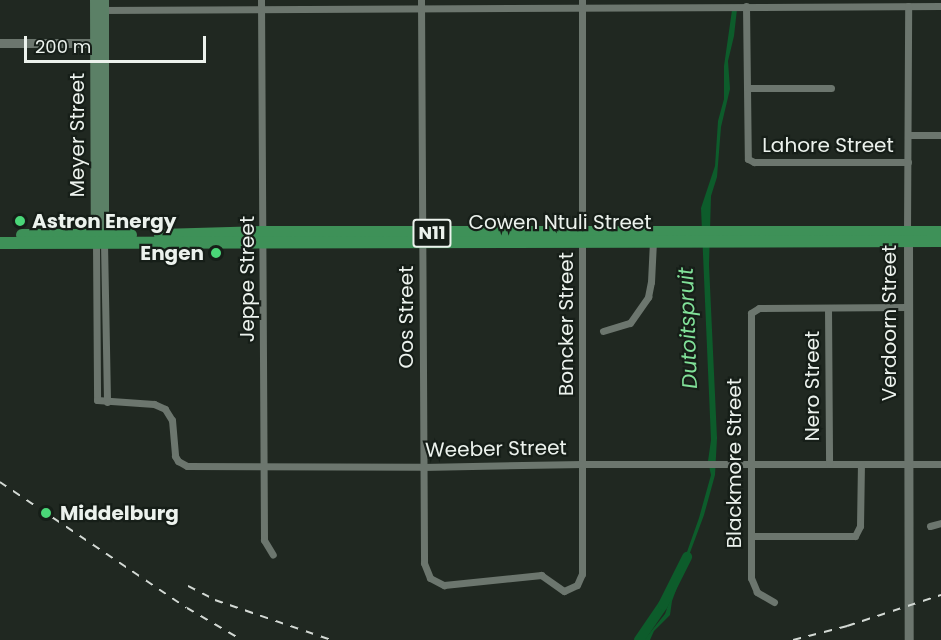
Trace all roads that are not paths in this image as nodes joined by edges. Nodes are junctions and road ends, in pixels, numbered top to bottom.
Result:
1 (421, 3) edge
2 (582, 3) edge
3 (261, 4) edge
4 (100, 5) edge
5 (743, 6) junction
6 (908, 6) junction
7 (941, 6) edge
8 (0, 43) edge
9 (99, 43) junction
10 (747, 88) junction
11 (831, 88) dead end
12 (909, 135) junction
13 (941, 135) edge
14 (908, 162) junction
15 (941, 232) edge
16 (0, 235) edge
17 (582, 236) junction
18 (264, 237) junction
19 (422, 237) junction
20 (696, 237) junction
21 (908, 237) junction
22 (100, 239) junction
23 (653, 241) junction
24 (941, 241) edge
25 (0, 243) edge
26 (908, 307) junction
27 (828, 308) junction
28 (603, 331) dead end
29 (97, 400) joint
30 (107, 402) junction
31 (582, 464) junction
32 (750, 464) junction
33 (829, 464) junction
34 (861, 464) junction
35 (909, 464) junction
36 (941, 464) edge
37 (263, 465) junction
38 (422, 468) junction
39 (941, 523) edge
40 (930, 526) dead end
41 (751, 536) junction
42 (273, 555) dead end
43 (424, 562) joint
44 (774, 602) dead end
45 (909, 640) edge

1 - 2 street
1 - 3 street
1 - 19 street, Oos Street
2 - 5 street
2 - 17 street, Boncker Street
3 - 4 street
3 - 18 street, Jeppe Street
4 - 9 main road, Meyer Street
5 - 6 street
5 - 10 street
6 - 7 street
6 - 12 street, Verdoorn Street
8 - 9 street
9 - 22 main road, Meyer Street
10 - 11 street
10 - 14 street, Lahore Street
12 - 13 street
12 - 14 street, Verdoorn Street
14 - 21 street, Verdoorn Street
15 - 21 highway, Cowen Ntuli Street / N11
16 - 22 highway, Cowen Ntuli Street / N11
17 - 19 highway, Cowen Ntuli Street / N11
17 - 20 highway, Cowen Ntuli Street / N11
17 - 23 highway, Cowen Ntuli Street / N11
17 - 31 street, Boncker Street
18 - 19 highway, Cowen Ntuli Street / N11
18 - 22 highway, Cowen Ntuli Street / N11
18 - 37 street, Jeppe Street
19 - 38 street, Oos Street
20 - 21 highway, Cowen Ntuli Street / N11
20 - 23 highway, Cowen Ntuli Street / N11
21 - 24 highway, Cowen Ntuli Street / N11
21 - 26 street, Verdoorn Street
22 - 25 highway, Cowen Ntuli Street / N11
22 - 29 street, Meyer Street
22 - 30 street, Meyer Street
23 - 28 street
26 - 27 street
26 - 35 street, Verdoorn Street
27 - 32 street, Blackmore Street
27 - 33 street, Nero Street
29 - 30 street, Weeber Street
30 - 37 street, Weeber Street
31 - 32 street, Weeber Street
31 - 38 street, Weeber Street
31 - 43 street, Boncker Street
32 - 33 street, Weeber Street
32 - 41 street, Blackmore Street
33 - 34 street, Weeber Street
34 - 35 street, Weeber Street
34 - 41 street
35 - 36 street, Weeber Street
35 - 45 street, Verdoorn Street
37 - 38 street, Weeber Street
37 - 42 street, Jeppe Street
38 - 43 street, Oos Street
39 - 40 street
41 - 44 street, Blackmore Street

